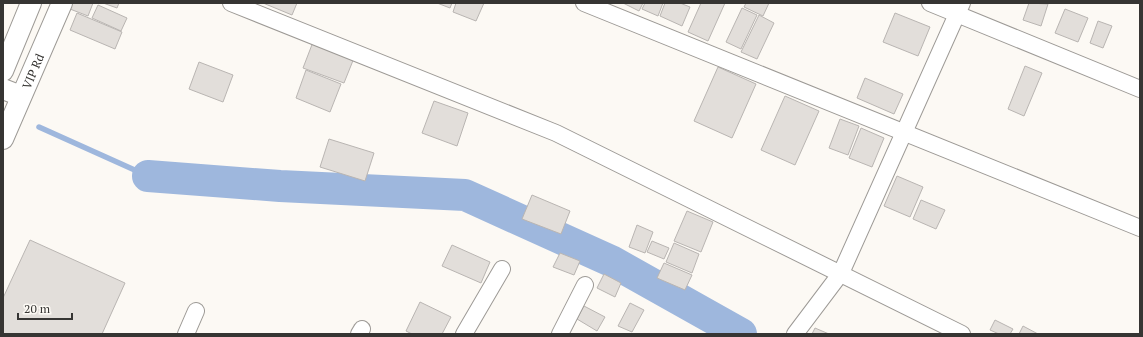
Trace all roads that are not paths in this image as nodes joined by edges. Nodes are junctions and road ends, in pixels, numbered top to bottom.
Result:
1 (31, 3) edge
2 (62, 3) edge
3 (231, 3) edge
4 (584, 3) edge
5 (930, 3) edge
6 (960, 9) edge
7 (3, 69) edge
8 (1140, 89) edge
9 (12, 92) edge
10 (905, 133) junction
11 (3, 139) edge
12 (1140, 228) edge
13 (502, 269) dead end
14 (841, 273) junction
15 (585, 285) dead end
16 (196, 311) dead end
17 (186, 334) edge
18 (464, 334) edge
19 (560, 334) edge
20 (795, 334) edge
21 (962, 334) edge

1 - 7 street
2 - 9 street, VIP Rd
3 - 14 street
4 - 10 street
5 - 6 street
6 - 8 street
6 - 10 street
9 - 11 street, VIP Rd
10 - 12 street
10 - 14 street
13 - 18 street
14 - 20 street
14 - 21 street
15 - 19 street
16 - 17 street

